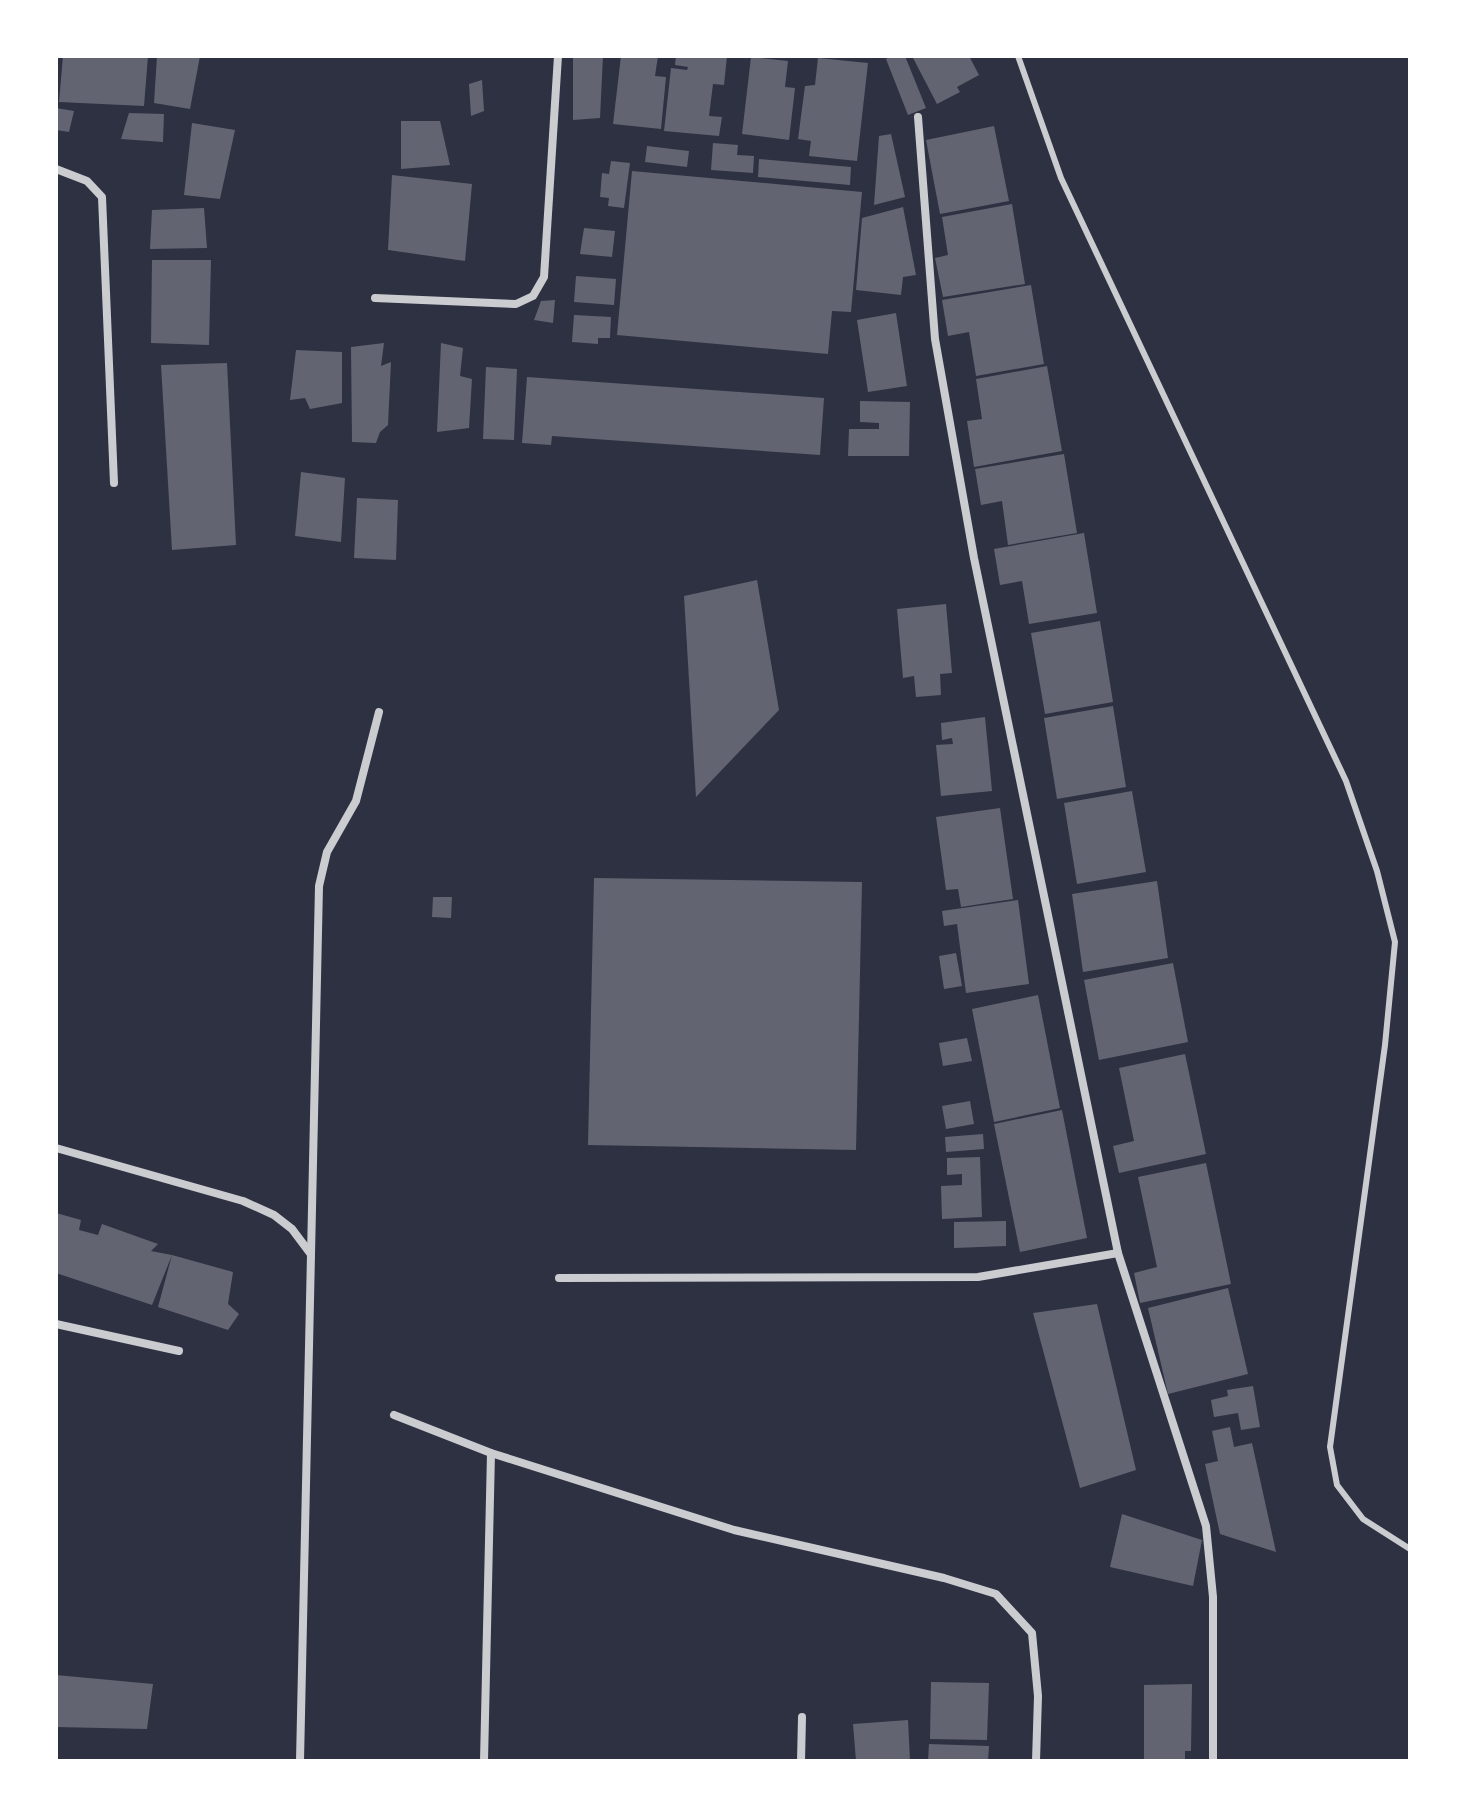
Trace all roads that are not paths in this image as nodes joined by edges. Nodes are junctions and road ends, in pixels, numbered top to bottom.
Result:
1 (558, 56) edge
2 (1018, 56) edge
3 (918, 117) dead end
4 (56, 169) edge
5 (375, 298) dead end
6 (114, 483) dead end
7 (379, 712) dead end
8 (56, 1148) edge
9 (310, 1253) junction
10 (1118, 1253) junction
11 (559, 1278) dead end
12 (56, 1324) edge
13 (179, 1351) dead end
14 (394, 1415) dead end
15 (491, 1453) junction
16 (1410, 1549) edge
17 (802, 1717) dead end
18 (300, 1761) edge
19 (484, 1761) edge
20 (801, 1761) edge
21 (1036, 1761) edge
22 (1213, 1761) edge

1 - 5 street
2 - 16 lane
3 - 10 street
4 - 6 street
7 - 9 street
8 - 9 street
9 - 18 street
10 - 11 street
10 - 22 street
12 - 13 street
14 - 15 street
15 - 19 street
15 - 21 street
17 - 20 street

